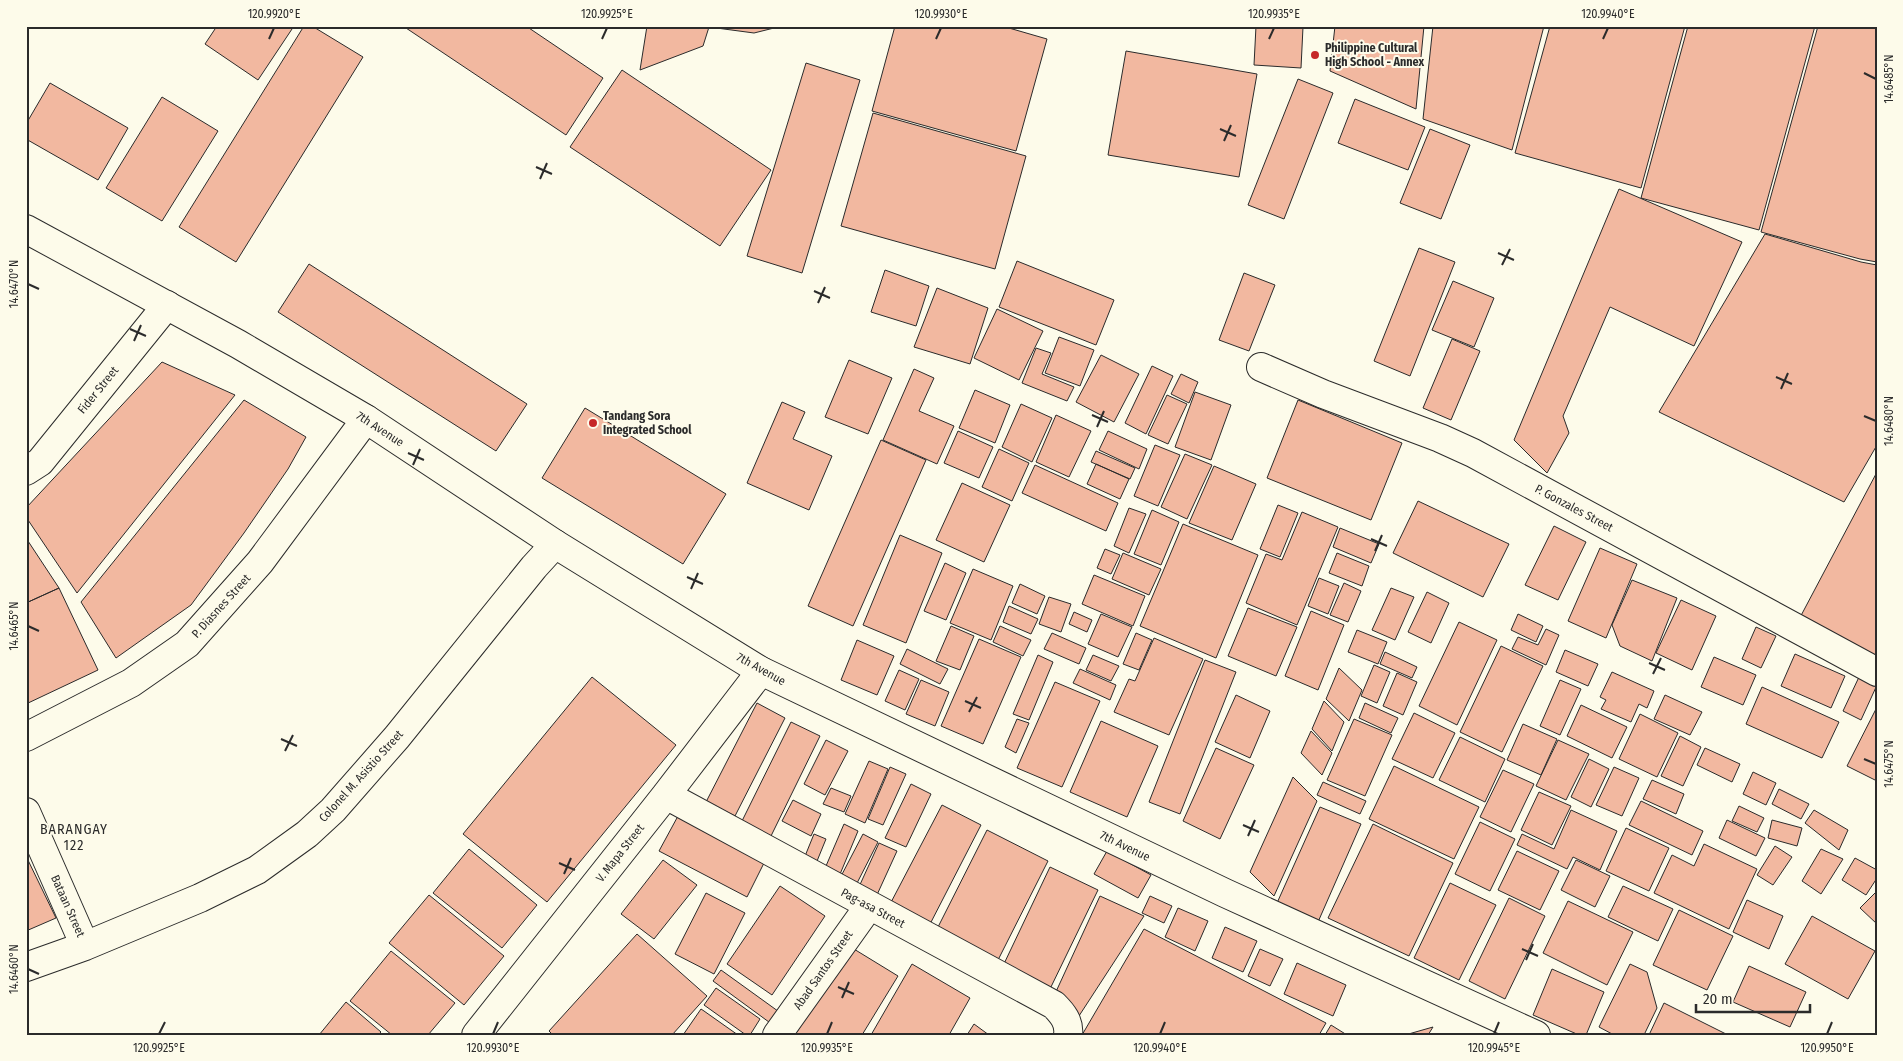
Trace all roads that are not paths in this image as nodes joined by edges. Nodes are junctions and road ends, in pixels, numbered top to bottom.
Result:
1 (26, 230) edge
2 (167, 305) junction
3 (1261, 367) dead end
4 (366, 419) junction
5 (26, 471) edge
6 (555, 544) junction
7 (761, 670) junction
8 (1877, 672) edge
9 (26, 737) edge
10 (666, 795) junction
11 (26, 812) edge
12 (869, 906) junction
13 (85, 946) junction
14 (26, 967) edge
15 (1069, 1032) edge
16 (476, 1035) edge
17 (777, 1035) edge
18 (1536, 1035) edge

1 - 2 street, 7th Avenue
2 - 4 street, 7th Avenue
2 - 5 street, Fider Street
3 - 8 street, P. Gonzales Street
4 - 6 street, 7th Avenue
4 - 9 street, P. Diasnes Street
6 - 7 street, 7th Avenue
6 - 13 street, Colonel M. Asistio Street
7 - 10 street, V. Mapa Street
7 - 18 street, 7th Avenue
10 - 12 street, Pag-asa Street
10 - 16 street, V. Mapa Street
11 - 13 street, Bataan Street
12 - 15 street, Pag-asa Street
12 - 17 street, Abad Santos Street
13 - 14 street, Colonel M. Asistio Street

